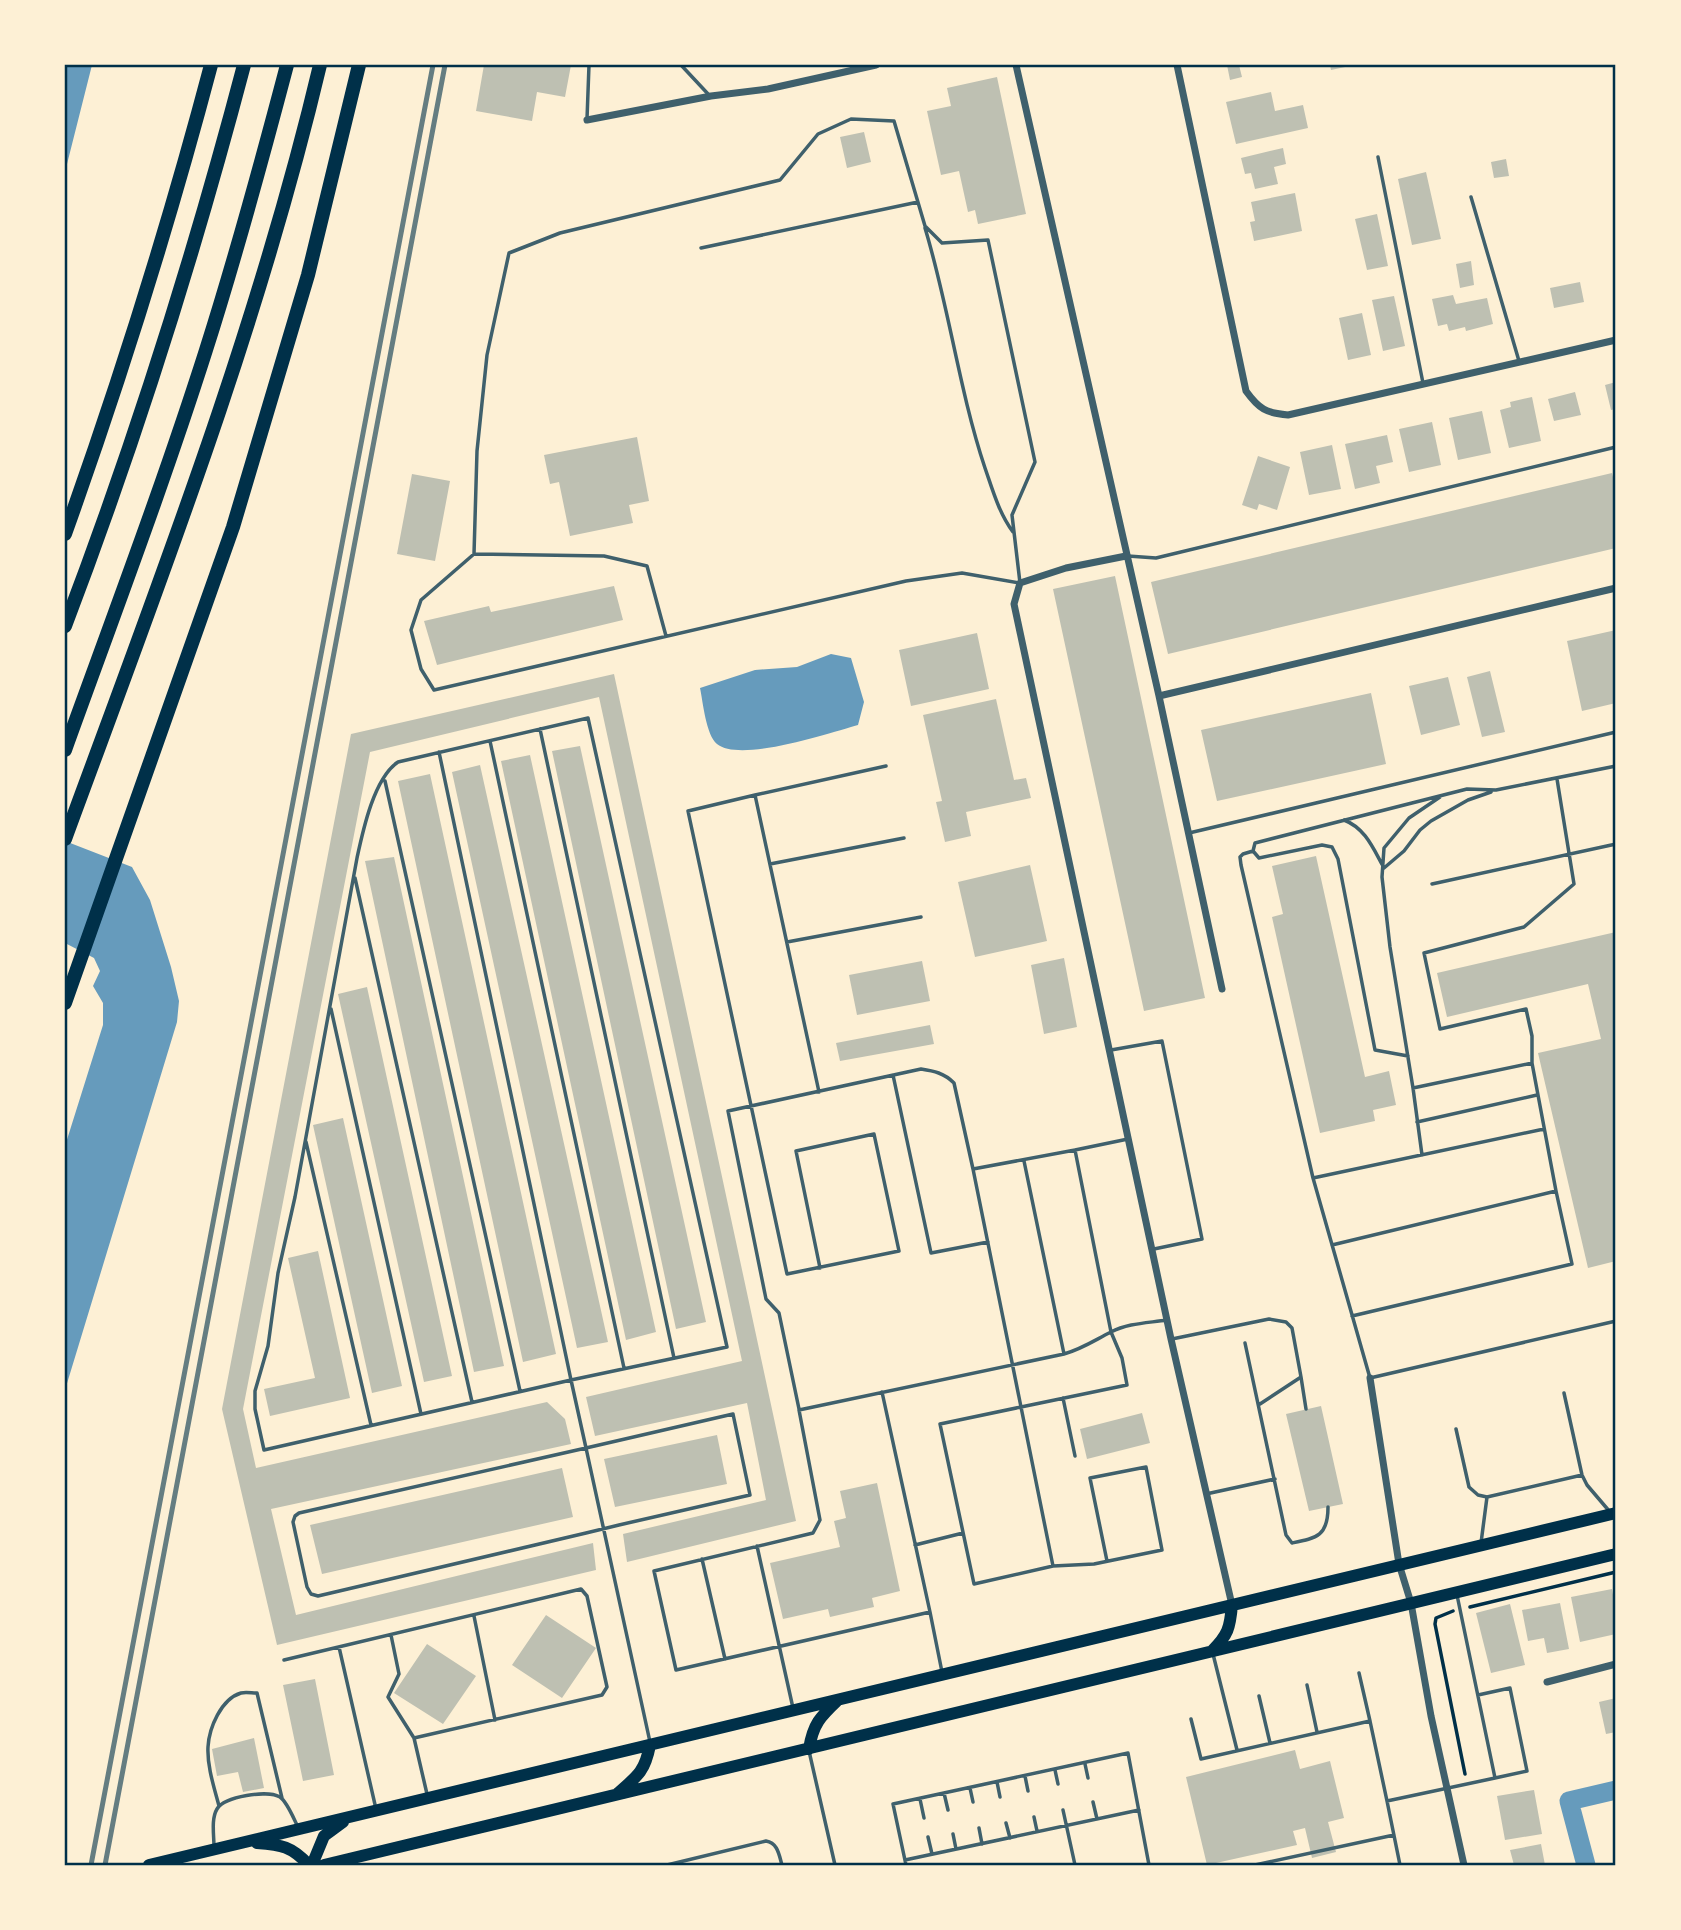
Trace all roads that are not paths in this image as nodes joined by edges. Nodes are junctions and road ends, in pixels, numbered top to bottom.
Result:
1 (211, 65) edge
2 (244, 65) edge
3 (287, 65) edge
4 (320, 65) edge
5 (359, 65) edge
6 (589, 65) edge
7 (681, 65) edge
8 (876, 65) edge
9 (1016, 65) edge
10 (1177, 65) edge
11 (862, 66) edge
12 (711, 96) junction
13 (587, 120) joint
14 (1378, 157) dead end
15 (1471, 197) dead end
16 (918, 202) junction
17 (925, 226) junction
18 (701, 248) dead end
19 (1616, 340) edge
20 (1520, 361) junction
21 (1423, 383) junction
22 (1616, 447) edge
23 (65, 534) edge
24 (1014, 534) junction
25 (474, 554) junction
26 (1126, 556) junction
27 (1020, 583) junction
28 (1616, 588) edge
29 (65, 626) edge
30 (666, 636) junction
31 (1159, 696) junction
32 (540, 729) junction
33 (1616, 732) edge
34 (490, 741) junction
35 (65, 750) edge
36 (439, 752) junction
37 (886, 766) dead end
38 (1616, 766) edge
39 (384, 779) junction
40 (1557, 779) junction
41 (1496, 790) junction
42 (755, 795) junction
43 (1441, 795) junction
44 (1344, 820) junction
45 (1188, 834) junction
46 (66, 836) edge
47 (904, 838) dead end
48 (1616, 844) edge
49 (1253, 851) junction
50 (1568, 855) junction
51 (770, 864) junction
52 (1384, 868) junction
53 (354, 874) junction
54 (1432, 884) dead end
55 (921, 917) dead end
56 (787, 942) junction
57 (1222, 989) dead end
58 (65, 1003) edge
59 (330, 1007) junction
60 (1109, 1050) junction
61 (1408, 1056) junction
62 (1532, 1063) junction
63 (894, 1075) junction
64 (1413, 1088) junction
65 (819, 1092) junction
66 (1537, 1095) junction
67 (751, 1106) junction
68 (1417, 1122) junction
69 (1544, 1129) junction
70 (305, 1139) junction
71 (1128, 1139) junction
72 (1075, 1150) junction
73 (1422, 1154) junction
74 (1023, 1160) junction
75 (974, 1170) junction
76 (1313, 1178) junction
77 (1556, 1191) junction
78 (988, 1242) junction
79 (1332, 1245) junction
80 (1152, 1250) junction
81 (820, 1268) junction
82 (1352, 1316) junction
83 (1167, 1320) junction
84 (1616, 1321) edge
85 (1111, 1332) junction
86 (1171, 1339) junction
87 (1245, 1343) dead end
88 (1065, 1354) junction
89 (674, 1358) junction
90 (1013, 1365) junction
91 (624, 1368) junction
92 (1301, 1377) junction
93 (1370, 1378) junction
94 (571, 1380) junction
95 (520, 1391) junction
96 (882, 1392) junction
97 (1564, 1393) dead end
98 (1063, 1398) junction
99 (472, 1402) junction
100 (1259, 1404) junction
101 (1021, 1407) junction
102 (1306, 1409) dead end
103 (799, 1410) junction
104 (421, 1414) junction
105 (371, 1425) junction
106 (1456, 1429) dead end
107 (586, 1448) junction
108 (1075, 1456) dead end
109 (1582, 1475) junction
110 (1275, 1479) junction
111 (1206, 1494) junction
112 (1487, 1497) junction
113 (1328, 1507) dead end
114 (1614, 1513) edge
115 (605, 1528) junction
116 (963, 1533) junction
117 (915, 1545) junction
118 (1481, 1545) junction
119 (757, 1546) junction
120 (1616, 1554) edge
121 (702, 1559) junction
122 (1107, 1562) junction
123 (1399, 1564) junction
124 (1053, 1566) junction
125 (1456, 1593) junction
126 (1410, 1603) junction
127 (1232, 1605) junction
128 (930, 1612) junction
129 (474, 1615) junction
130 (391, 1635) junction
131 (779, 1646) junction
132 (339, 1647) junction
133 (1212, 1651) junction
134 (725, 1659) junction
135 (284, 1660) dead end
136 (1616, 1664) edge
137 (1359, 1673) dead end
138 (943, 1674) junction
139 (1547, 1682) dead end
140 (1307, 1685) dead end
141 (1478, 1695) junction
142 (1259, 1696) dead end
143 (839, 1699) junction
144 (794, 1711) junction
145 (495, 1720) junction
146 (1191, 1720) dead end
147 (1370, 1721) junction
148 (1317, 1732) junction
149 (414, 1738) junction
150 (1269, 1743) junction
151 (650, 1745) junction
152 (808, 1749) junction
153 (1237, 1750) junction
154 (1085, 1764) junction
155 (1055, 1770) junction
156 (1025, 1776) junction
157 (1088, 1777) dead end
158 (1495, 1777) junction
159 (997, 1782) junction
160 (1058, 1784) dead end
161 (1446, 1787) junction
162 (970, 1788) junction
163 (1028, 1791) dead end
164 (944, 1793) junction
165 (615, 1796) junction
166 (1000, 1797) dead end
167 (282, 1798) junction
168 (920, 1798) junction
169 (428, 1799) junction
170 (1387, 1801) junction
171 (973, 1802) dead end
172 (1094, 1802) dead end
173 (219, 1806) junction
174 (948, 1810) dead end
175 (1063, 1810) dead end
176 (1139, 1810) junction
177 (376, 1811) junction
178 (1034, 1817) dead end
179 (349, 1818) junction
180 (924, 1818) dead end
181 (1097, 1819) junction
182 (1006, 1823) dead end
183 (1066, 1825) junction
184 (979, 1828) dead end
185 (300, 1830) junction
186 (1037, 1831) junction
187 (953, 1834) dead end
188 (1394, 1835) junction
189 (928, 1837) dead end
190 (1010, 1838) junction
191 (247, 1842) junction
192 (982, 1844) junction
193 (215, 1849) junction
194 (956, 1849) junction
195 (932, 1854) junction
196 (905, 1863) edge
197 (149, 1865) edge
198 (310, 1865) edge
199 (324, 1865) edge
200 (667, 1865) edge
201 (782, 1865) edge
202 (835, 1865) edge
203 (1075, 1865) edge
204 (1149, 1865) edge
205 (1255, 1865) edge
206 (1400, 1865) edge
207 (1464, 1865) edge

1 - 23 highway
2 - 29 highway
3 - 35 highway
4 - 46 highway
5 - 58 highway
6 - 13 lane
7 - 12 lane
8 - 11 street
9 - 26 street
10 - 21 street
11 - 12 street
12 - 13 street
14 - 21 lane
15 - 20 lane
16 - 17 lane
16 - 18 lane
16 - 25 lane
17 - 24 lane
17 - 24 lane
19 - 20 street
20 - 21 street
22 - 26 lane
24 - 27 lane
25 - 30 lane
25 - 30 lane
26 - 27 street
26 - 31 street
27 - 30 lane
27 - 60 street
28 - 31 street
31 - 45 street
32 - 34 lane
32 - 89 lane
32 - 89 lane
33 - 45 lane
34 - 36 lane
34 - 91 lane
36 - 39 lane
36 - 94 lane
37 - 42 lane
38 - 40 lane
39 - 53 lane
39 - 95 lane
40 - 41 lane
40 - 50 lane
41 - 43 lane
41 - 52 lane
42 - 51 lane
42 - 67 lane
43 - 44 lane
43 - 52 lane
44 - 49 lane
44 - 52 lane
45 - 57 street
47 - 51 lane
48 - 50 lane
49 - 61 lane
49 - 76 lane
50 - 54 lane
50 - 62 lane
51 - 56 lane
52 - 61 lane
53 - 59 lane
53 - 99 lane
55 - 56 lane
56 - 65 lane
59 - 70 lane
59 - 104 lane
60 - 71 street
60 - 80 lane
61 - 64 lane
62 - 64 lane
62 - 66 lane
63 - 65 lane
63 - 75 lane
63 - 78 lane
64 - 68 lane
65 - 67 lane
66 - 68 lane
66 - 69 lane
67 - 81 lane
67 - 103 lane
68 - 73 lane
69 - 73 lane
69 - 77 lane
70 - 105 lane
70 - 105 lane
71 - 72 lane
71 - 80 street
72 - 74 lane
72 - 85 lane
73 - 76 lane
74 - 75 lane
74 - 88 lane
75 - 78 lane
76 - 79 lane
77 - 79 lane
77 - 82 lane
78 - 90 lane
79 - 82 lane
80 - 83 street
81 - 81 lane
82 - 93 lane
83 - 85 lane
83 - 86 street
84 - 93 lane
85 - 88 lane
85 - 98 lane
86 - 92 lane
86 - 111 street
87 - 100 lane
88 - 90 lane
89 - 91 lane
90 - 96 lane
90 - 101 lane
91 - 94 lane
92 - 100 lane
92 - 102 lane
93 - 123 street
94 - 95 lane
94 - 107 lane
95 - 99 lane
96 - 103 lane
96 - 117 lane
97 - 109 lane
98 - 101 lane
98 - 108 lane
99 - 104 lane
100 - 110 lane
101 - 116 lane
101 - 124 lane
103 - 119 lane
104 - 105 lane
106 - 112 lane
107 - 115 lane
107 - 115 lane
107 - 115 lane
109 - 112 lane
109 - 114 lane
110 - 111 lane
110 - 113 lane
111 - 127 street
112 - 118 lane
114 - 118 main road
115 - 151 lane
116 - 117 lane
116 - 124 lane
117 - 128 lane
118 - 123 main road
119 - 121 lane
119 - 131 lane
120 - 125 main road
121 - 134 lane
121 - 134 lane
122 - 122 lane
122 - 124 lane
123 - 126 street
123 - 127 main road
125 - 126 main road
125 - 141 lane
126 - 133 main road
126 - 161 street
127 - 133 main road
127 - 138 main road
128 - 131 lane
128 - 138 lane
129 - 130 lane
129 - 145 lane
129 - 145 lane
130 - 132 lane
130 - 149 lane
131 - 134 lane
131 - 144 lane
132 - 135 lane
132 - 177 lane
133 - 152 main road
133 - 153 lane
136 - 139 street
137 - 147 lane
138 - 143 main road
140 - 148 lane
141 - 158 lane
141 - 158 lane
142 - 150 lane
143 - 144 main road
143 - 152 main road
144 - 151 main road
145 - 149 lane
146 - 153 lane
147 - 148 lane
147 - 170 lane
148 - 150 lane
149 - 169 lane
150 - 153 lane
151 - 165 main road
151 - 169 main road
152 - 165 main road
152 - 202 lane
154 - 155 lane
154 - 157 lane
154 - 176 lane
155 - 156 lane
155 - 160 lane
156 - 159 lane
156 - 163 lane
158 - 161 lane
159 - 162 lane
159 - 166 lane
161 - 170 lane
161 - 207 street
162 - 164 lane
162 - 171 lane
164 - 168 lane
164 - 174 lane
165 - 199 main road
167 - 173 lane
167 - 173 lane
167 - 185 lane
168 - 180 lane
168 - 196 lane
169 - 177 main road
170 - 188 lane
172 - 181 lane
173 - 193 lane
175 - 183 lane
176 - 181 lane
176 - 204 lane
177 - 179 main road
178 - 186 lane
179 - 185 main road
179 - 198 main road
181 - 183 lane
182 - 190 lane
183 - 186 lane
183 - 203 lane
184 - 192 lane
185 - 191 main road
186 - 190 lane
187 - 194 lane
188 - 205 lane
188 - 206 lane
189 - 195 lane
190 - 192 lane
191 - 193 main road
191 - 198 main road
192 - 194 lane
193 - 197 main road
194 - 195 lane
195 - 196 lane
200 - 201 lane

